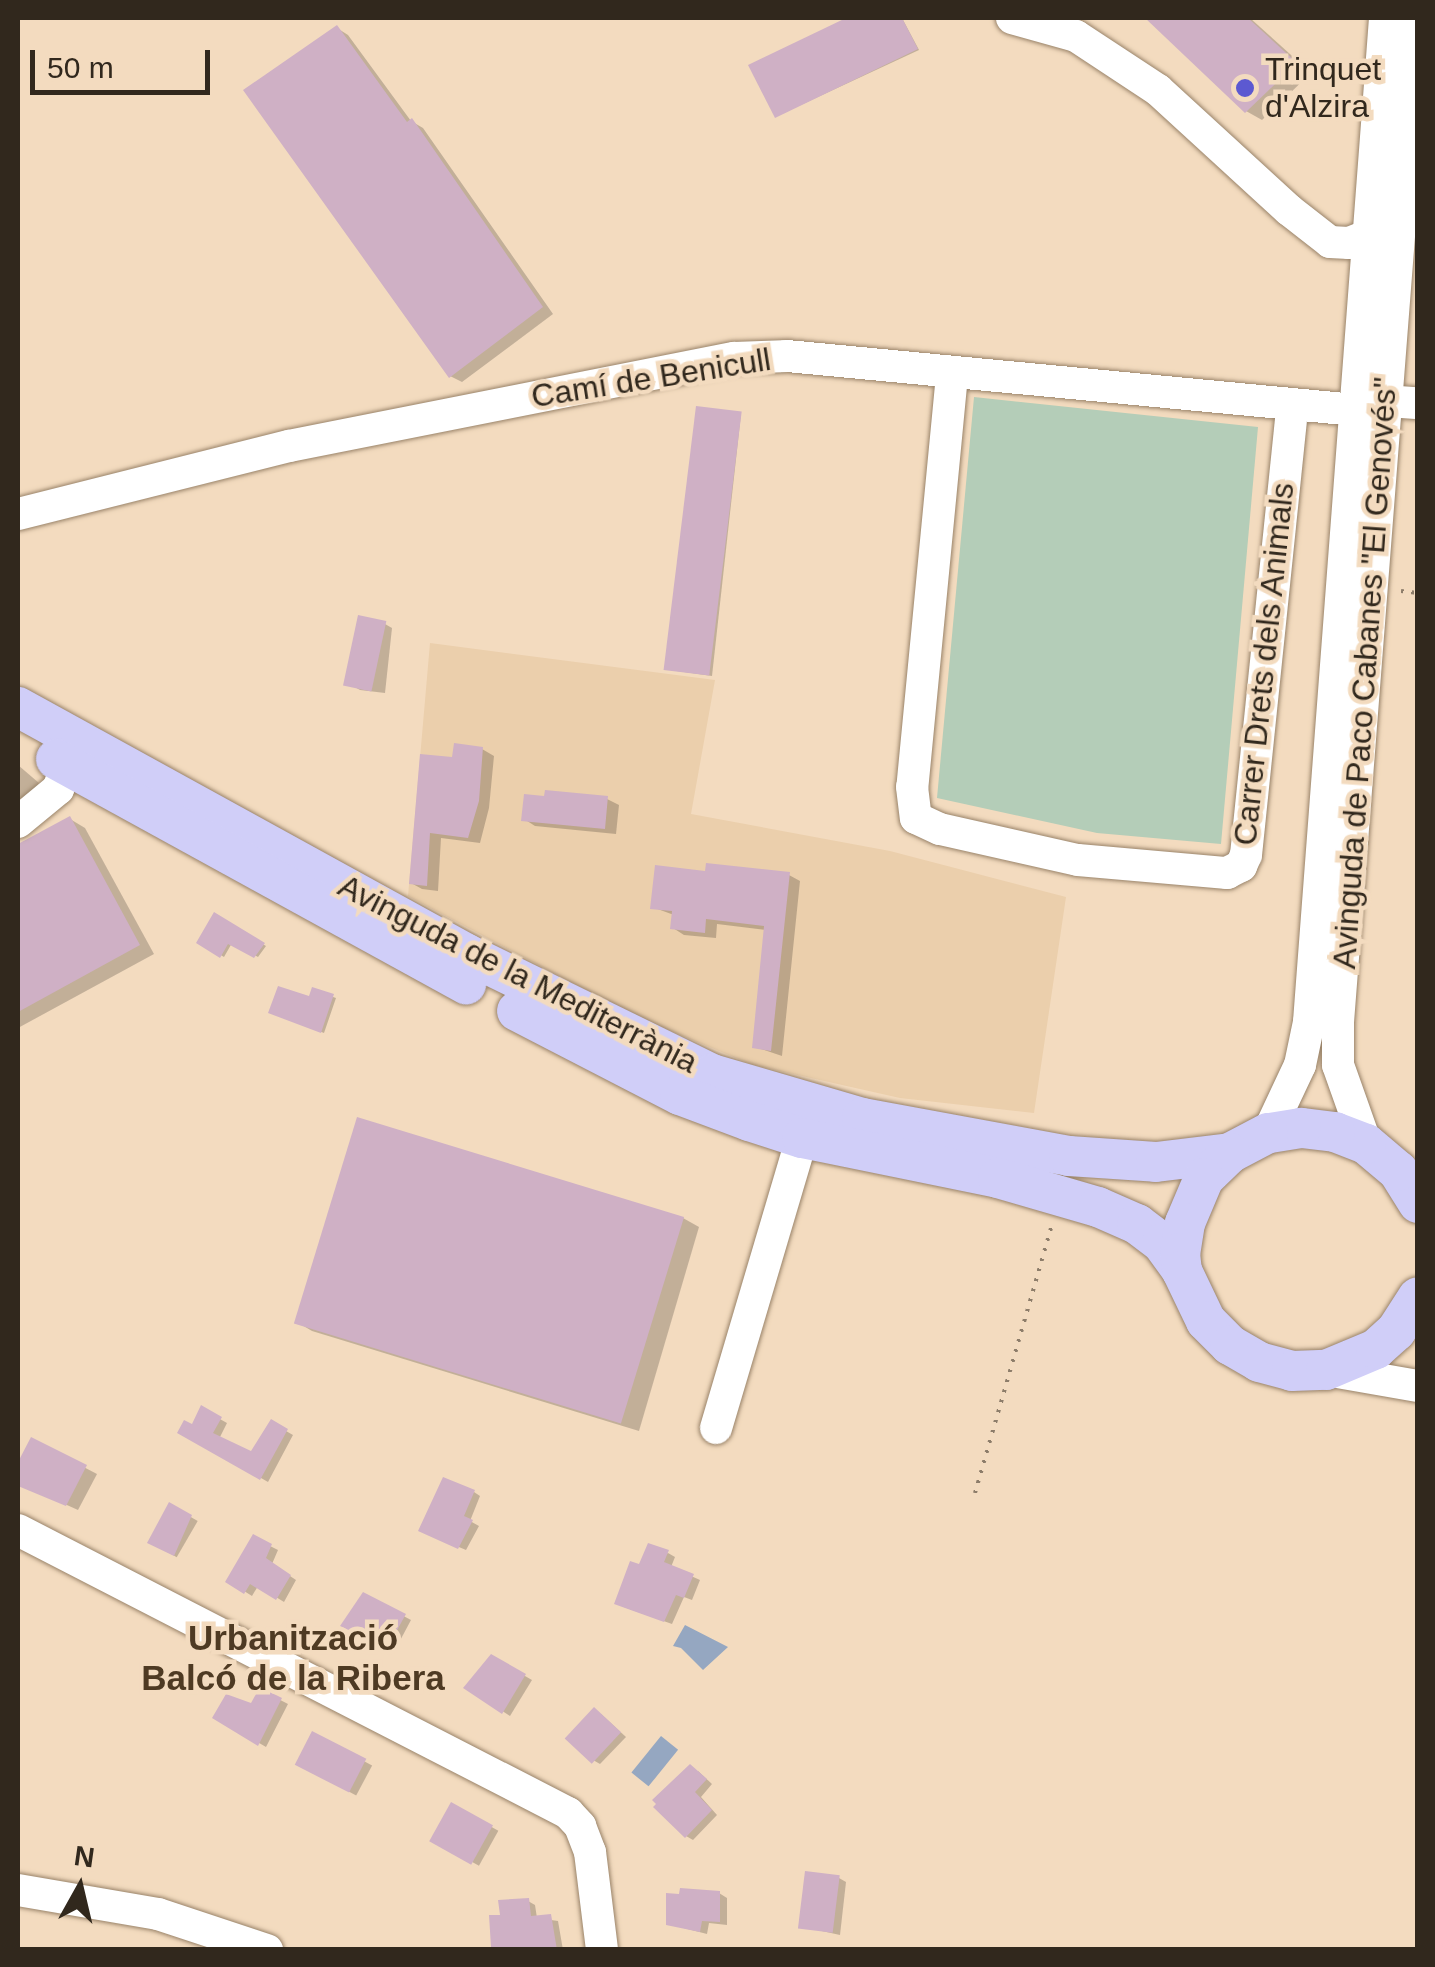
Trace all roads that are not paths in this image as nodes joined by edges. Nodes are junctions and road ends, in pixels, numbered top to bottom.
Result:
1 (1012, 18) edge
2 (1386, 18) edge
3 (1416, 18) edge
4 (1369, 235) junction
5 (952, 375) junction
6 (1292, 404) junction
7 (1386, 405) edge
8 (18, 514) edge
9 (18, 707) edge
10 (18, 738) edge
11 (67, 765) junction
12 (18, 822) edge
13 (1268, 1134) junction
14 (802, 1138) junction
15 (1366, 1144) junction
16 (1230, 1153) junction
17 (1411, 1186) edge
18 (1182, 1272) junction
19 (1416, 1313) edge
20 (1326, 1370) junction
21 (1418, 1386) edge
22 (716, 1428) dead end
23 (18, 1530) edge
24 (18, 1890) edge
25 (267, 1950) edge
26 (602, 1950) edge

1 - 4 street
2 - 4 street, Avinguda de Paco Cabanes "El Genovés"
3 - 7 street, Avinguda de Paco Cabanes "El Genovés"
4 - 7 street, Avinguda de Paco Cabanes "El Genovés"
5 - 6 street, Camí de Benicull
5 - 6 street, Carrer Drets dels Animals
5 - 8 street, Camí de Benicull
6 - 7 street, Camí de Benicull
7 - 13 street, Avinguda de Paco Cabanes "El Genovés"
7 - 15 street, Avinguda de Paco Cabanes "El Genovés"
9 - 16 main road, Avinguda de la Mediterrània
10 - 11 main road, Avinguda de la Mediterrània
11 - 12 street
11 - 14 main road, Avinguda de la Mediterrània
13 - 15 main road
13 - 16 main road
14 - 18 main road, Avinguda de la Mediterrània
14 - 22 street
15 - 17 main road
16 - 18 main road
18 - 20 main road, Avinguda de la Mediterrània
19 - 20 main road
20 - 21 street
23 - 26 street
24 - 25 street

